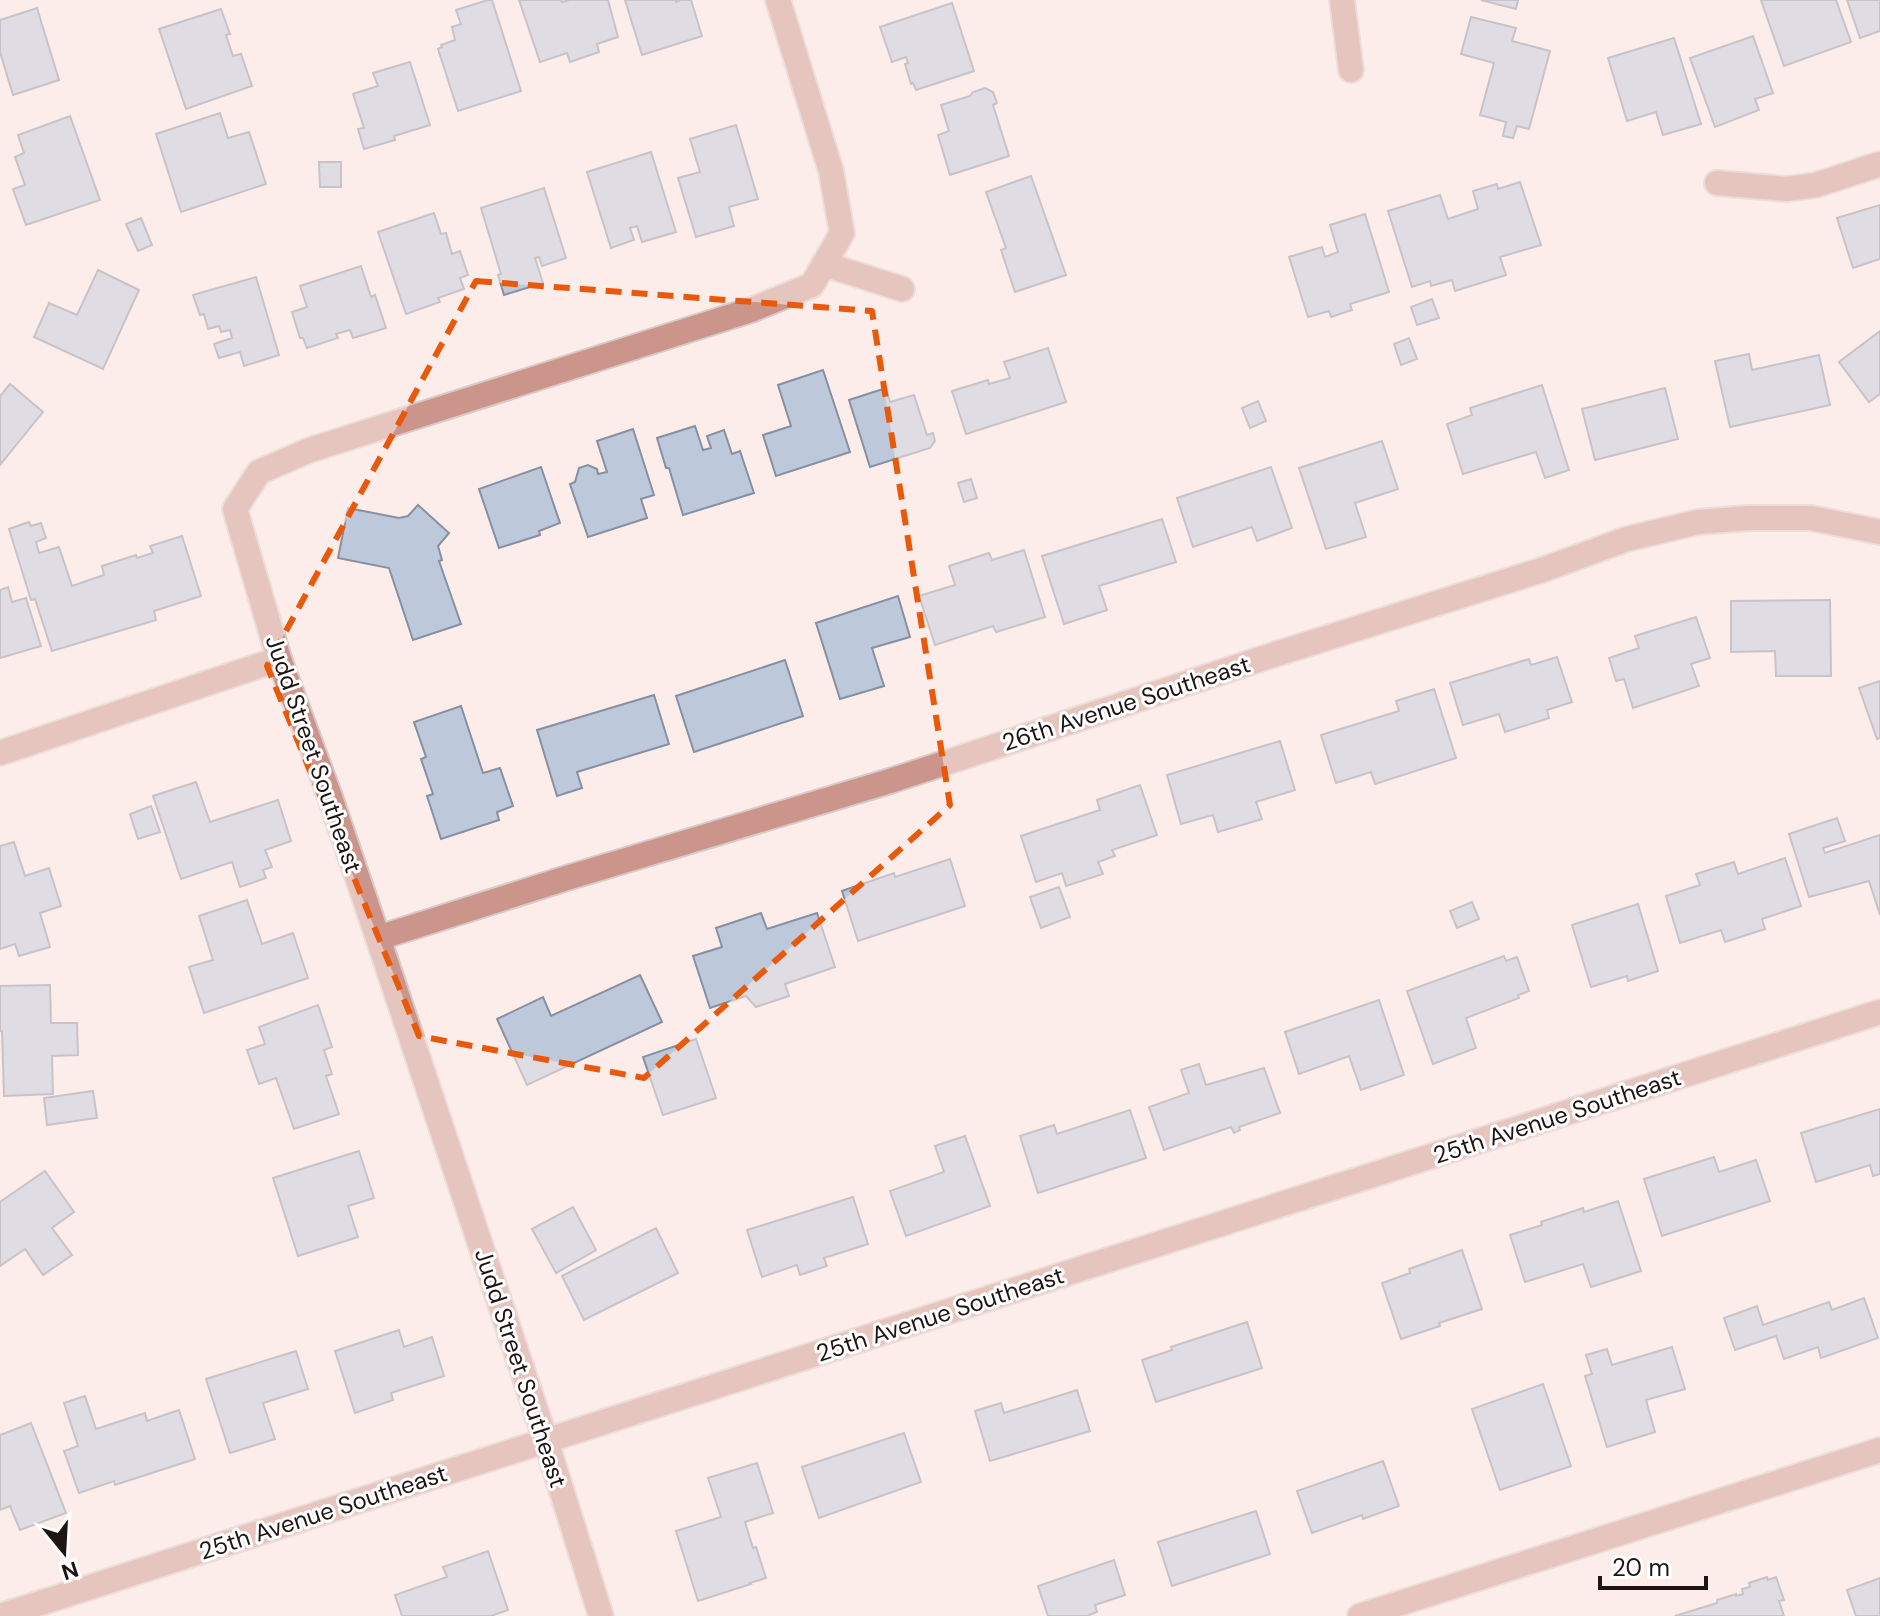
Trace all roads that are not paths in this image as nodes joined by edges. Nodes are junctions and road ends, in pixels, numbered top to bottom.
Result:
1 (778, 0) edge
2 (1342, 0) edge
3 (1351, 70) dead end
4 (1880, 164) edge
5 (1717, 183) dead end
6 (824, 264) junction
7 (902, 289) dead end
8 (1880, 532) edge
9 (279, 659) junction
10 (0, 753) edge
11 (378, 938) junction
12 (1880, 1012) edge
13 (546, 1441) junction
14 (1880, 1450) edge
15 (0, 1616) edge
16 (601, 1616) edge
17 (1360, 1616) edge

1 - 6 street, Judd Street Southeast
2 - 3 street
4 - 5 street
6 - 7 street
6 - 9 street, Judd Street Southeast
8 - 11 street, 26th Avenue Southeast
9 - 10 street
9 - 11 street, Judd Street Southeast
11 - 13 street, Judd Street Southeast
12 - 13 street, 25th Avenue Southeast
13 - 15 street, 25th Avenue Southeast
13 - 16 street, Judd Street Southeast
14 - 17 street

